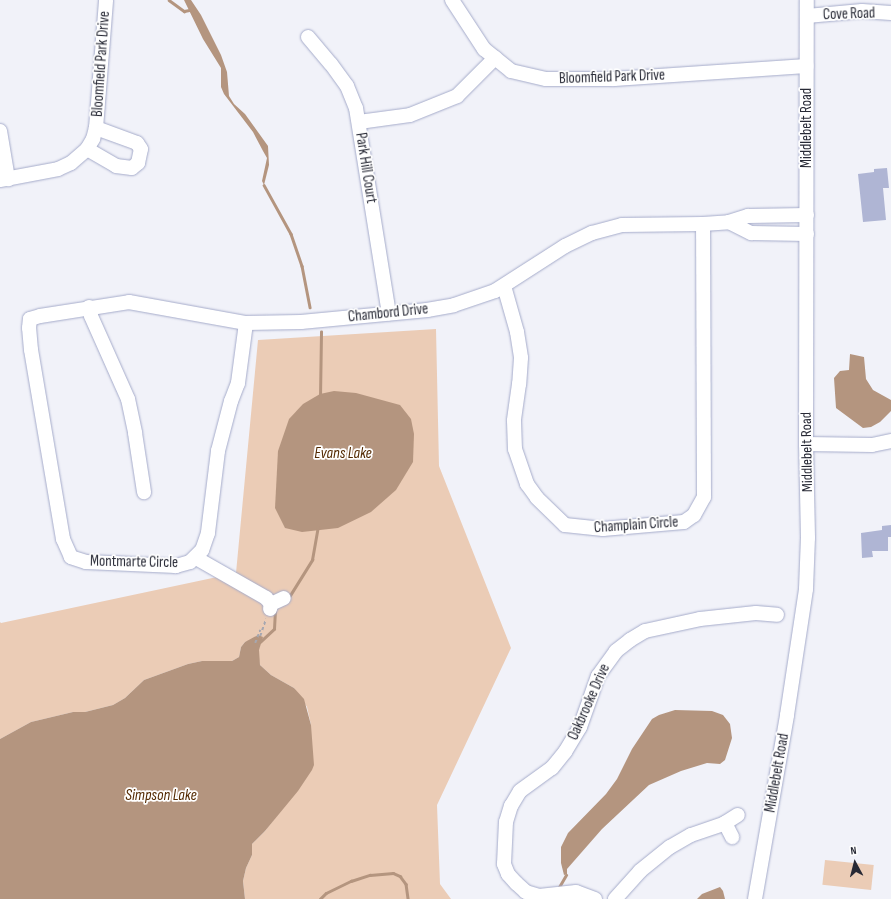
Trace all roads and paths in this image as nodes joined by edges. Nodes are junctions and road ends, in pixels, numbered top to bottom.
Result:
1 (106, 0) edge
2 (452, 0) edge
3 (807, 0) edge
4 (891, 13) edge
5 (807, 16) junction
6 (308, 37) dead end
7 (495, 58) junction
8 (807, 66) junction
9 (358, 122) junction
10 (96, 128) junction
11 (0, 131) edge
12 (87, 149) junction
13 (4, 180) edge
14 (808, 215) junction
15 (730, 222) junction
16 (703, 224) junction
17 (807, 234) junction
18 (504, 286) junction
19 (89, 307) junction
20 (389, 313) junction
21 (30, 319) joint
22 (246, 324) junction
23 (891, 441) edge
24 (806, 444) junction
25 (144, 492) dead end
26 (196, 558) junction
27 (275, 604) joint
28 (777, 615) dead end
29 (260, 630) dead end
30 (260, 636) dead end
31 (255, 643) dead end
32 (738, 815) dead end
33 (725, 823) junction
34 (732, 837) dead end
35 (595, 899) edge
36 (615, 899) edge
37 (754, 899) edge

1 - 10 street, Bloomfield Park Drive
2 - 7 street, Bloomfield Park Drive
3 - 5 street, Middlebelt Road
4 - 5 street, Cove Road
5 - 8 street, Middlebelt Road
6 - 9 street, Park Hill Court
7 - 8 street, Bloomfield Park Drive
7 - 9 street
8 - 14 street, Middlebelt Road
9 - 20 street, Park Hill Court
10 - 12 street, Bloomfield Park Drive
10 - 12 street, Bloomfield Park Drive
11 - 13 street
12 - 13 street, Bloomfield Park Drive
14 - 15 street, Chambord Drive
14 - 17 street, Middlebelt Road
15 - 16 street, Chambord Drive
15 - 17 street
16 - 18 street, Chambord Drive
16 - 18 street, Champlain Circle
17 - 24 street, Middlebelt Road
18 - 20 street, Chambord Drive
19 - 21 street, Chambord Drive
19 - 22 street, Chambord Drive
19 - 25 street
20 - 22 street, Chambord Drive
21 - 26 street, Montmarte Circle
22 - 26 street, Montmarte Circle
23 - 24 street
24 - 37 street, Middlebelt Road
26 - 27 street
27 - 30 path
28 - 35 street, Oakbrooke Drive
29 - 31 path
32 - 33 street
33 - 34 street
33 - 36 street

